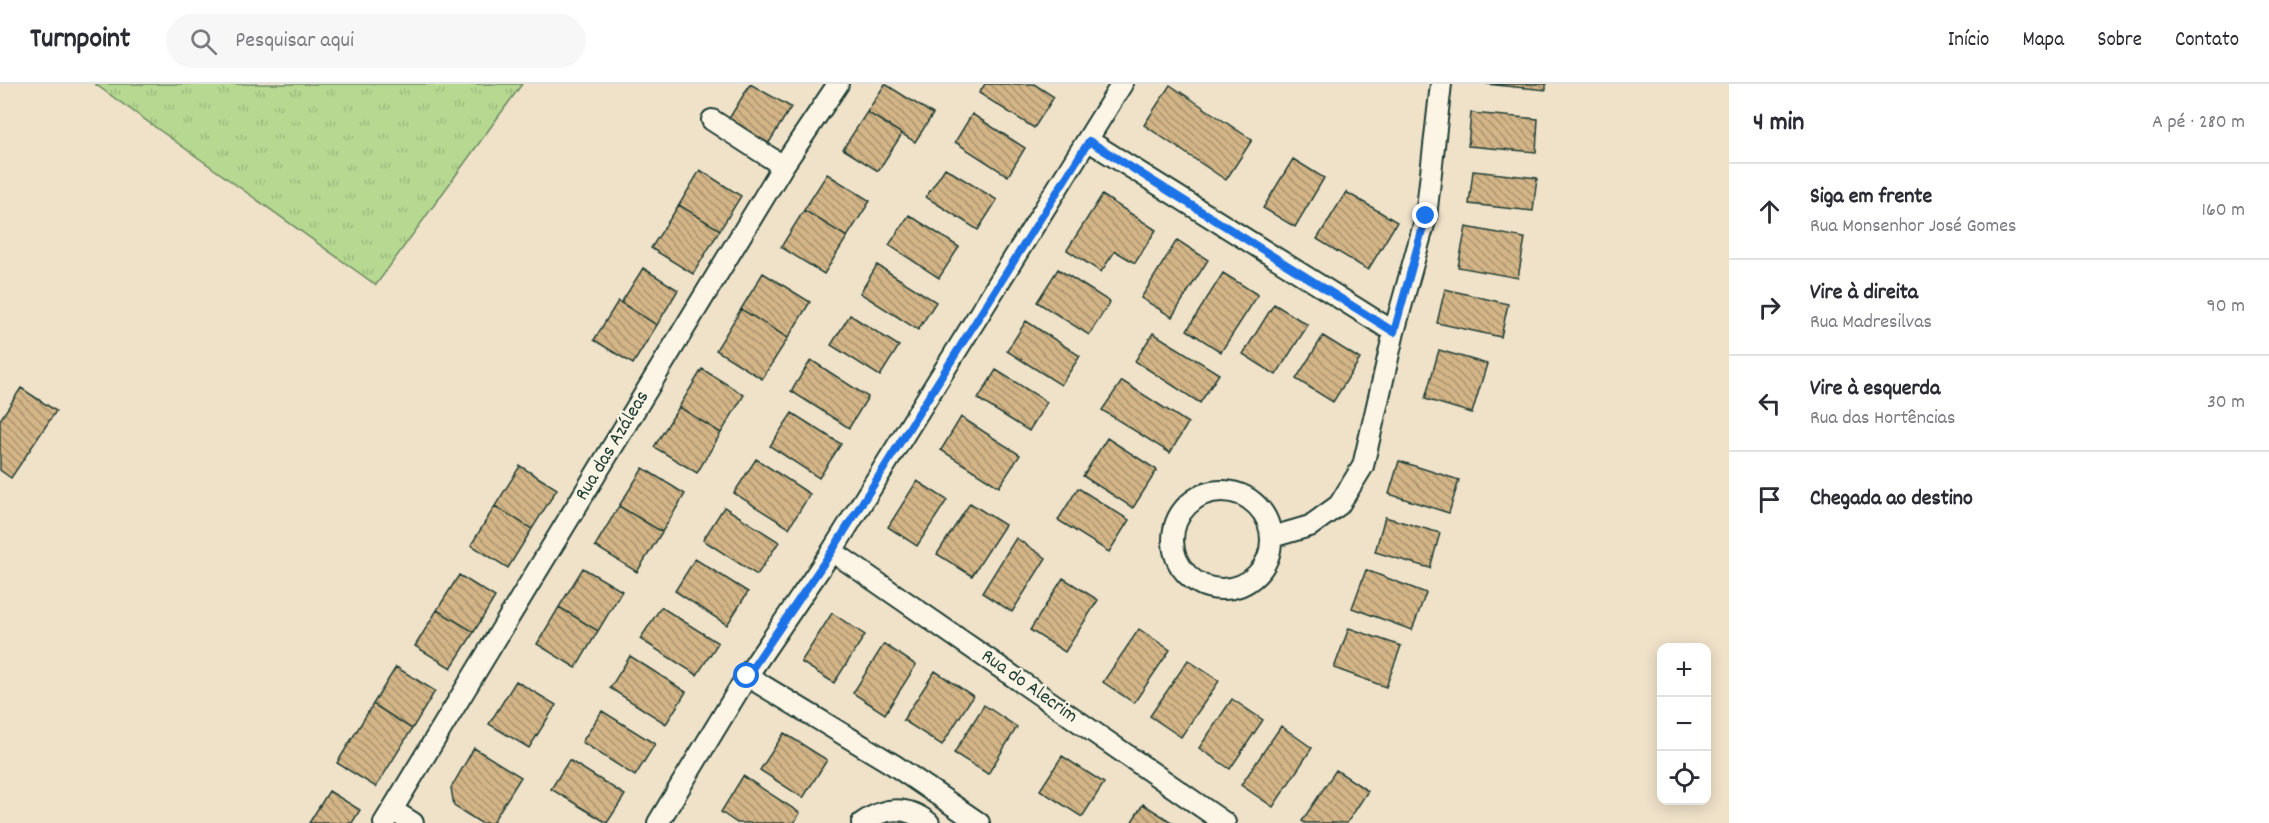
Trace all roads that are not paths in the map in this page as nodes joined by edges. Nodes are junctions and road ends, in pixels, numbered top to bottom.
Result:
1 (838, 84) edge
2 (1122, 84) edge
3 (1438, 88) edge
4 (712, 120) dead end
5 (1089, 141) junction
6 (783, 166) junction
7 (1394, 332) junction
8 (1272, 537) junction
9 (832, 551) junction
10 (747, 676) junction
11 (388, 817) edge
12 (413, 823) edge
13 (658, 823) edge
14 (862, 823) edge
15 (929, 823) edge
16 (979, 823) edge
17 (1225, 823) edge

1 - 6 street, Rua das Azáleas
2 - 5 street
3 - 7 street
4 - 6 street
5 - 7 street
5 - 9 street
6 - 11 street, Rua das Azáleas
7 - 8 street
8 - 8 street
9 - 10 street
9 - 17 street, Rua do Alecrim
10 - 13 street
10 - 16 street
11 - 12 street, Rua das Azáleas
14 - 15 street

